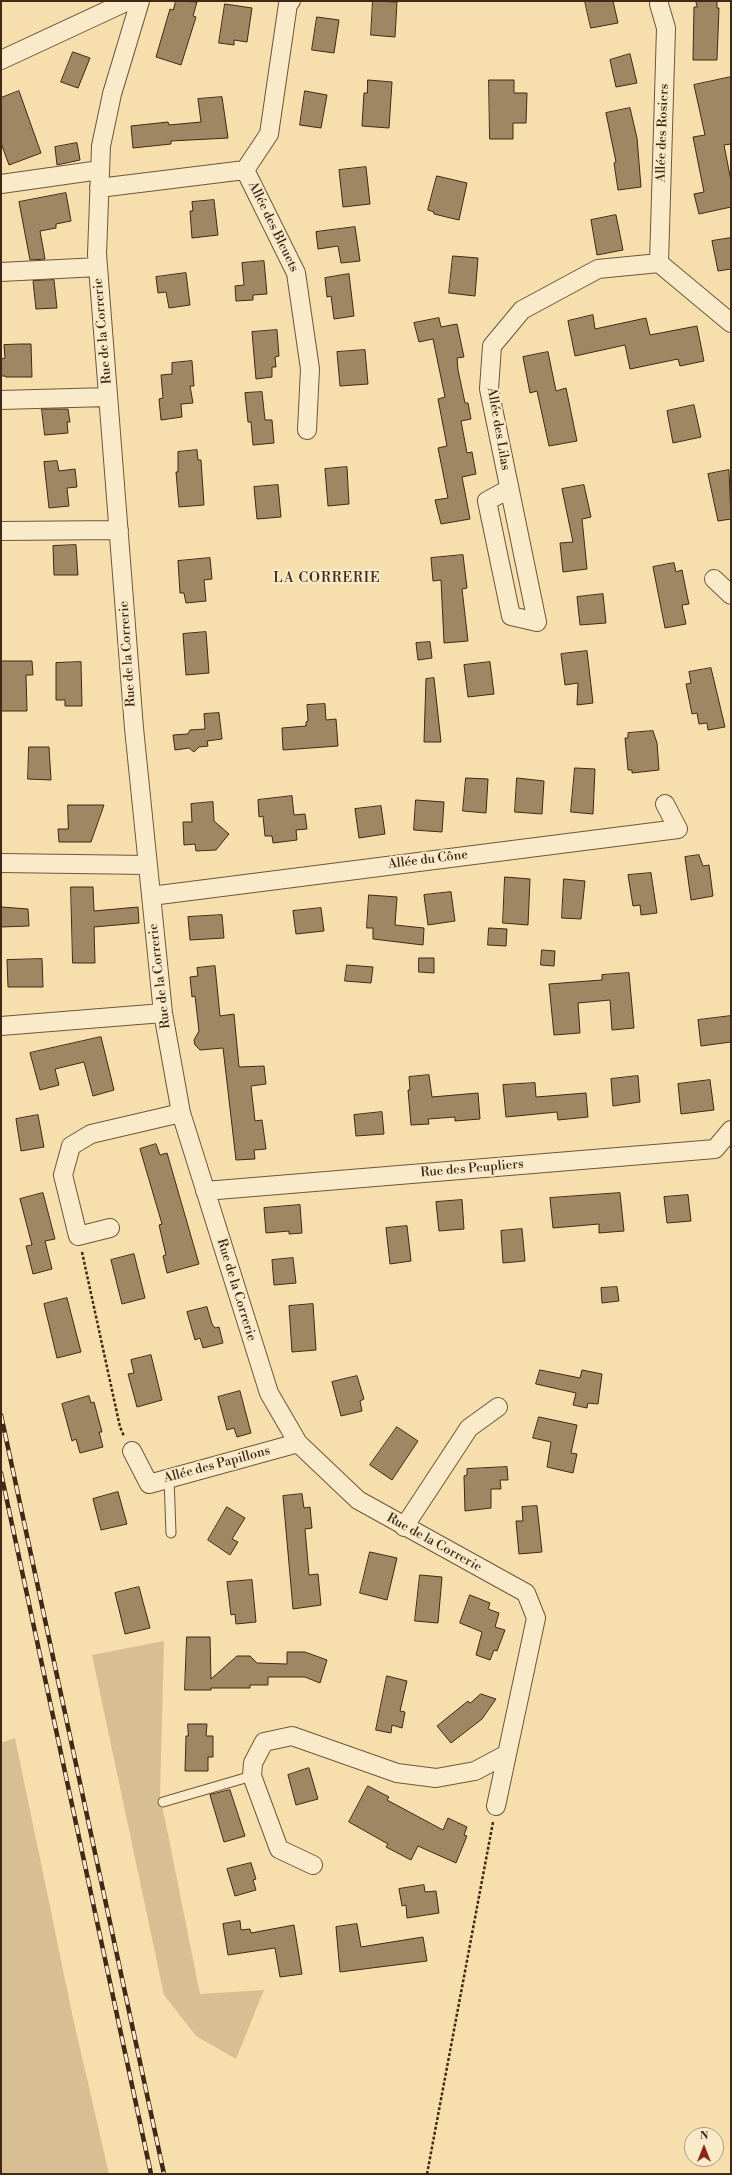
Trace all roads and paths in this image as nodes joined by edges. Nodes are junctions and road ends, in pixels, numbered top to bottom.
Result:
1 (128, 1) edge
2 (140, 1) edge
3 (291, 1) edge
4 (659, 4) dead end
5 (1, 60) edge
6 (100, 170) junction
7 (245, 170) junction
8 (1, 184) edge
9 (99, 188) junction
10 (659, 263) junction
11 (98, 267) junction
12 (1, 272) edge
13 (731, 323) edge
14 (108, 397) junction
15 (1, 400) edge
16 (307, 430) dead end
17 (509, 489) junction
18 (119, 530) junction
19 (1, 532) edge
20 (714, 580) dead end
21 (731, 595) edge
22 (665, 804) dead end
23 (1, 863) edge
24 (148, 865) junction
25 (151, 896) junction
26 (162, 1014) junction
27 (1, 1026) edge
28 (181, 1113) junction
29 (731, 1130) edge
30 (205, 1191) junction
31 (110, 1228) dead end
32 (78, 1236) junction
33 (498, 1407) dead end
34 (298, 1443) junction
35 (132, 1451) joint
36 (169, 1478) junction
37 (404, 1527) junction
38 (171, 1533) dead end
39 (507, 1754) junction
40 (252, 1776) junction
41 (163, 1802) dead end
42 (496, 1806) joint
43 (313, 1865) dead end
44 (427, 2174) edge

1 - 5 street
2 - 6 street, Rue de la Correrie
3 - 7 street
4 - 10 street, Allée des Rosiers
6 - 8 street
6 - 9 street, Rue de la Correrie
7 - 9 street, Allée des Bleuets
7 - 16 street, Allée des Bleuets
9 - 11 street, Rue de la Correrie
10 - 13 street
10 - 17 street, Allée des Lilas
11 - 12 street
11 - 14 street, Rue de la Correrie
14 - 15 street
14 - 18 street, Rue de la Correrie
17 - 17 street, Allée des Lilas
18 - 19 street
18 - 24 street, Rue de la Correrie
20 - 21 street
22 - 25 street, Allée du Cône
23 - 24 street
24 - 25 street, Rue de la Correrie
25 - 26 street, Rue de la Correrie
26 - 27 street
26 - 28 street, Rue de la Correrie
28 - 30 street, Rue de la Correrie
28 - 32 street
29 - 30 street, Rue des Peupliers
30 - 34 street, Rue de la Correrie
31 - 32 street
32 - 35 path
33 - 37 street
34 - 36 street, Allée des Papillons
34 - 37 street, Rue de la Correrie
35 - 36 street, Allée des Papillons
36 - 38 lane
37 - 39 street, Rue de la Correrie
39 - 40 street
39 - 42 street, Rue de la Correrie
40 - 41 lane
40 - 43 street
42 - 44 path

